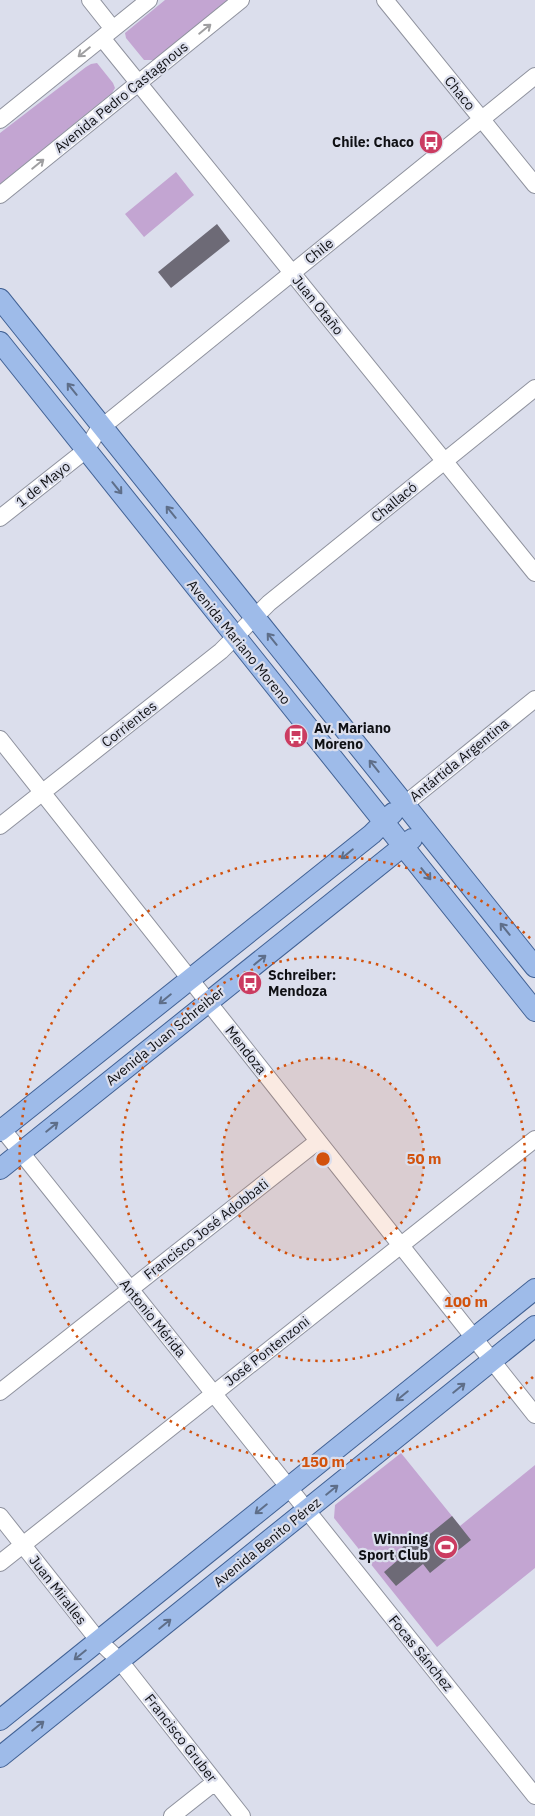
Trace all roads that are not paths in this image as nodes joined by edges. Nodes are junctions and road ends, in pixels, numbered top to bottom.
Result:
1 (90, 0) edge
2 (149, 0) edge
3 (241, 0) edge
4 (385, 0) edge
5 (108, 33) junction
6 (535, 76) edge
7 (138, 83) junction
8 (481, 119) junction
9 (0, 120) edge
10 (535, 186) edge
11 (0, 194) edge
12 (292, 273) junction
13 (0, 299) edge
14 (0, 342) edge
15 (535, 388) edge
16 (102, 427) junction
17 (86, 450) junction
18 (445, 461) junction
19 (0, 518) edge
20 (535, 573) edge
21 (255, 618) junction
22 (236, 638) junction
23 (535, 699) edge
24 (0, 739) edge
25 (42, 792) junction
26 (404, 804) junction
27 (384, 823) junction
28 (0, 826) edge
29 (424, 829) junction
30 (403, 846) junction
31 (535, 967) edge
32 (190, 980) junction
33 (208, 1002) junction
34 (535, 1011) edge
35 (1, 1129) edge
36 (535, 1139) edge
37 (318, 1141) junction
38 (21, 1152) junction
39 (0, 1169) edge
40 (400, 1246) junction
41 (130, 1289) junction
42 (535, 1289) edge
43 (535, 1326) edge
44 (474, 1338) junction
45 (492, 1361) junction
46 (0, 1392) edge
47 (213, 1394) junction
48 (535, 1415) edge
49 (288, 1488) junction
50 (306, 1510) junction
51 (0, 1516) edge
52 (23, 1545) junction
53 (0, 1563) edge
54 (98, 1640) junction
55 (120, 1661) junction
56 (0, 1720) edge
57 (0, 1757) edge
58 (215, 1782) junction
59 (535, 1796) edge
60 (172, 1816) edge
61 (242, 1816) edge

1 - 5 street, Juan Otaño
2 - 5 street
7 -> 3 street, Avenida Pedro Castagnous
4 - 8 street, Chaco
5 - 7 street, Juan Otaño
5 -> 9 street
6 - 8 street, Chile
11 -> 7 street, Avenida Pedro Castagnous
7 - 12 street, Juan Otaño
8 - 10 street, Chaco
8 - 12 street, Chile
12 - 16 street, Chile
12 - 18 street, Juan Otaño
16 -> 13 main road, Avenida Mariano Moreno
14 - 17 main road, Avenida Mariano Moreno
15 - 18 street, Challacó
16 - 17 street, Chile
21 -> 16 main road, Avenida Mariano Moreno
17 - 19 street, 1 de Mayo
17 -> 22 main road, Avenida Mariano Moreno
18 - 20 street, Juan Otaño
18 - 21 street, Challacó
21 - 22 street, Corrientes
26 -> 21 main road, Avenida Mariano Moreno
22 - 25 street, Corrientes
22 - 27 main road, Avenida Mariano Moreno
23 - 26 street, Antártida Argentina
24 - 25 street, Mendoza
25 - 28 street, Corrientes
25 - 32 street, Mendoza
26 - 27 main road, Antártida Argentina
26 - 29 main road, Avenida Mariano Moreno
27 - 30 main road, Avenida Mariano Moreno
27 -> 32 main road, Avenida Juan Schreiber
29 - 30 main road, Avenida Juan Schreiber
31 -> 29 main road, Avenida Mariano Moreno
33 -> 30 main road, Avenida Juan Schreiber
30 -> 34 main road, Avenida Mariano Moreno
32 - 33 street, Mendoza
32 -> 35 main road, Avenida Juan Schreiber
33 - 37 street, Mendoza
38 -> 33 main road, Avenida Juan Schreiber
35 - 38 street, Antonio Mérida
36 - 40 street, José Pontenzoni
37 - 40 street, Mendoza
37 - 41 street, Francisco José Adobbati
38 - 39 main road, Avenida Juan Schreiber
38 - 41 street, Antonio Mérida
40 - 44 street, Mendoza
40 - 47 street, José Pontenzoni
41 - 46 street, Francisco José Adobbati
41 - 47 street, Antonio Mérida
42 - 44 main road, Avenida Benito Pérez
43 - 45 main road, Avenida Benito Pérez
44 - 45 street, Mendoza
44 -> 49 main road, Avenida Benito Pérez
45 - 48 street, Mendoza
50 -> 45 main road, Avenida Benito Pérez
47 - 49 street, Antonio Mérida
47 - 52 street, José Pontenzoni
49 - 50 street, Antonio Mérida
49 -> 54 main road, Avenida Benito Pérez
55 -> 50 main road, Avenida Benito Pérez
50 - 59 street, Focas Sánchez
51 - 52 street, Juan Miralles
52 - 53 street, José Pontenzoni
52 - 54 street, Juan Miralles
54 - 55 street, Juan Miralles
54 -> 56 main road, Avenida Benito Pérez
57 -> 55 main road, Avenida Benito Pérez
55 - 58 street, Francisco Gruber
58 - 60 street
58 - 61 street, Francisco Gruber

